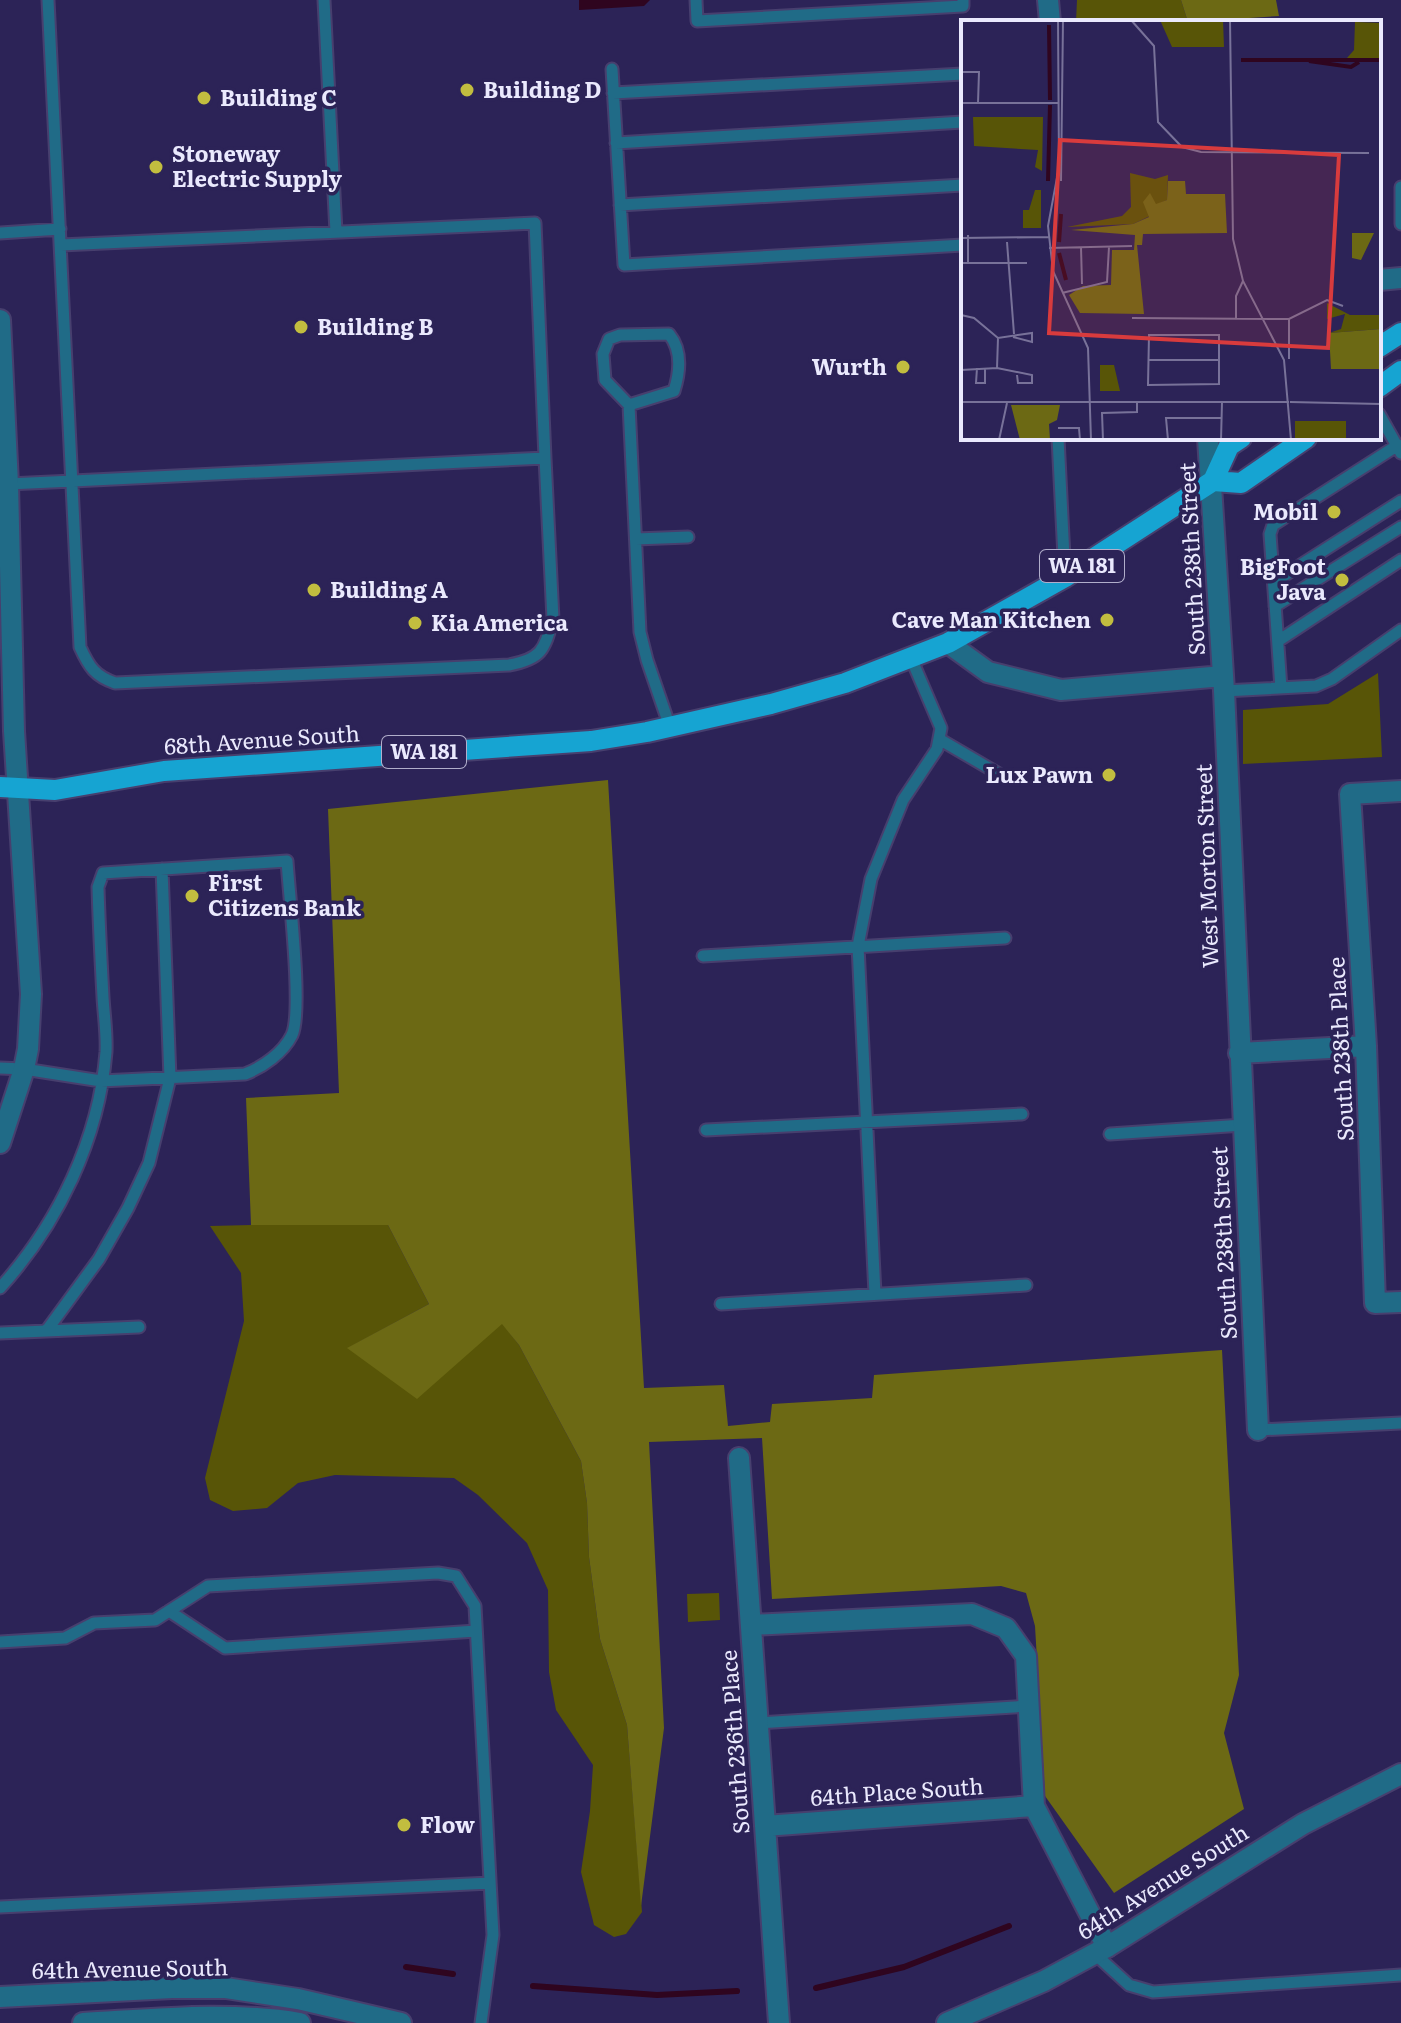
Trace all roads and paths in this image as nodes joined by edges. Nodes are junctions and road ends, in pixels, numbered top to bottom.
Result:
1 (48, 0) edge
2 (324, 0) edge
3 (696, 0) edge
4 (963, 0) edge
5 (1048, 0) edge
6 (1050, 20) edge
7 (612, 69) dead end
8 (961, 74) edge
9 (613, 93) junction
10 (961, 122) edge
11 (616, 143) junction
12 (961, 185) edge
13 (1401, 187) edge
14 (620, 205) junction
15 (1401, 224) edge
16 (60, 229) junction
17 (336, 232) junction
18 (0, 233) edge
19 (61, 245) junction
20 (961, 245) edge
21 (1401, 278) edge
22 (1381, 280) edge
23 (0, 320) edge
24 (1401, 333) edge
25 (1381, 346) edge
26 (1401, 371) edge
27 (1381, 386) edge
28 (629, 405) junction
29 (1381, 418) edge
30 (3, 439) edge
31 (1058, 440) edge
32 (1208, 440) edge
33 (1238, 440) edge
34 (1303, 440) edge
35 (1399, 449) edge
36 (545, 458) junction
37 (73, 481) junction
38 (1213, 481) junction
39 (8, 484) junction
40 (1401, 501) edge
41 (1401, 527) edge
42 (688, 537) dead end
43 (636, 539) junction
44 (1401, 560) edge
45 (1065, 577) junction
46 (1274, 582) junction
47 (1275, 606) junction
48 (1401, 630) edge
49 (1278, 641) junction
50 (948, 643) junction
51 (911, 658) junction
52 (1223, 684) junction
53 (1281, 688) junction
54 (670, 727) junction
55 (939, 739) junction
56 (999, 774) dead end
57 (9, 787) edge
58 (1401, 791) edge
59 (162, 869) junction
60 (1005, 938) dead end
61 (858, 946) junction
62 (703, 956) dead end
63 (1366, 1046) junction
64 (1239, 1053) junction
65 (0, 1068) edge
66 (24, 1069) junction
67 (170, 1078) junction
68 (101, 1081) junction
69 (1022, 1114) dead end
70 (867, 1122) junction
71 (1243, 1125) junction
72 (706, 1130) dead end
73 (1110, 1134) dead end
74 (0, 1143) edge
75 (1026, 1285) dead end
76 (0, 1288) edge
77 (875, 1294) junction
78 (1401, 1302) edge
79 (721, 1304) dead end
80 (139, 1327) dead end
81 (47, 1330) junction
82 (0, 1333) edge
83 (1401, 1423) edge
84 (1258, 1430) joint
85 (739, 1458) dead end
86 (169, 1611) junction
87 (751, 1625) junction
88 (476, 1631) junction
89 (0, 1642) edge
90 (1029, 1706) junction
91 (758, 1723) junction
92 (1401, 1774) edge
93 (1034, 1806) junction
94 (765, 1826) junction
95 (490, 1883) junction
96 (0, 1907) edge
97 (1101, 1950) junction
98 (1401, 1975) edge
99 (0, 1997) edge
100 (83, 2023) edge
101 (300, 2023) edge
102 (401, 2023) edge
103 (481, 2023) edge
104 (779, 2023) edge
105 (947, 2023) edge

1 - 16 lane
2 - 17 lane
3 - 4 lane
5 - 6 street
7 - 9 lane
8 - 9 lane
9 - 11 lane
10 - 11 lane
11 - 14 lane
12 - 14 lane
13 - 15 lane
14 - 20 lane
16 - 18 lane
16 - 19 lane
17 - 19 lane
17 - 36 lane
19 - 37 lane
21 - 22 street
23 - 30 street
24 - 25 main road
26 - 27 main road
28 - 28 lane
28 - 43 lane
29 - 35 lane
30 - 39 street
31 - 45 lane
32 - 38 street, South 238th Street
33 - 38 main road
34 - 38 main road, WA 181
35 - 46 lane
36 - 37 lane
36 - 37 lane
37 - 39 lane
38 - 45 main road, WA 181
38 - 52 street, South 238th Street
39 - 57 street
40 - 46 lane
41 - 47 lane
42 - 43 lane
43 - 54 lane
44 - 49 lane
45 - 50 main road, WA 181
46 - 47 lane
47 - 49 lane
48 - 53 lane
49 - 53 lane
50 - 51 main road, 68th Avenue South / WA 181
50 - 52 street
51 - 54 main road, 68th Avenue South / WA 181
51 - 55 lane
52 - 53 lane
52 - 64 street, West Morton Street
54 - 57 main road, 68th Avenue South / WA 181
55 - 56 lane
55 - 61 lane
57 - 66 street
58 - 63 street, South 238th Place
59 - 67 lane
59 - 67 lane
59 - 68 lane
60 - 61 lane
61 - 62 lane
61 - 70 lane
63 - 64 street
63 - 78 street, South 238th Place
64 - 71 street, South 238th Street
65 - 66 lane
66 - 68 lane
66 - 74 street
67 - 68 lane
67 - 81 lane
68 - 76 lane
69 - 70 lane
70 - 72 lane
70 - 77 lane
71 - 73 lane
71 - 84 street, South 238th Street
75 - 77 lane
77 - 79 lane
80 - 81 lane
81 - 82 lane
83 - 84 lane
85 - 87 street, South 236th Place
86 - 88 lane
86 - 88 lane
86 - 89 lane
87 - 90 street
87 - 91 street, South 236th Place
88 - 95 lane
90 - 91 lane
90 - 93 street
91 - 94 street, South 236th Place
92 - 97 street, 64th Avenue South
93 - 94 street, 64th Place South
93 - 97 street
94 - 104 street, South 236th Place
95 - 96 lane
95 - 103 lane
97 - 98 lane
97 - 105 street, 64th Avenue South
99 - 102 street, 64th Avenue South
100 - 101 street

